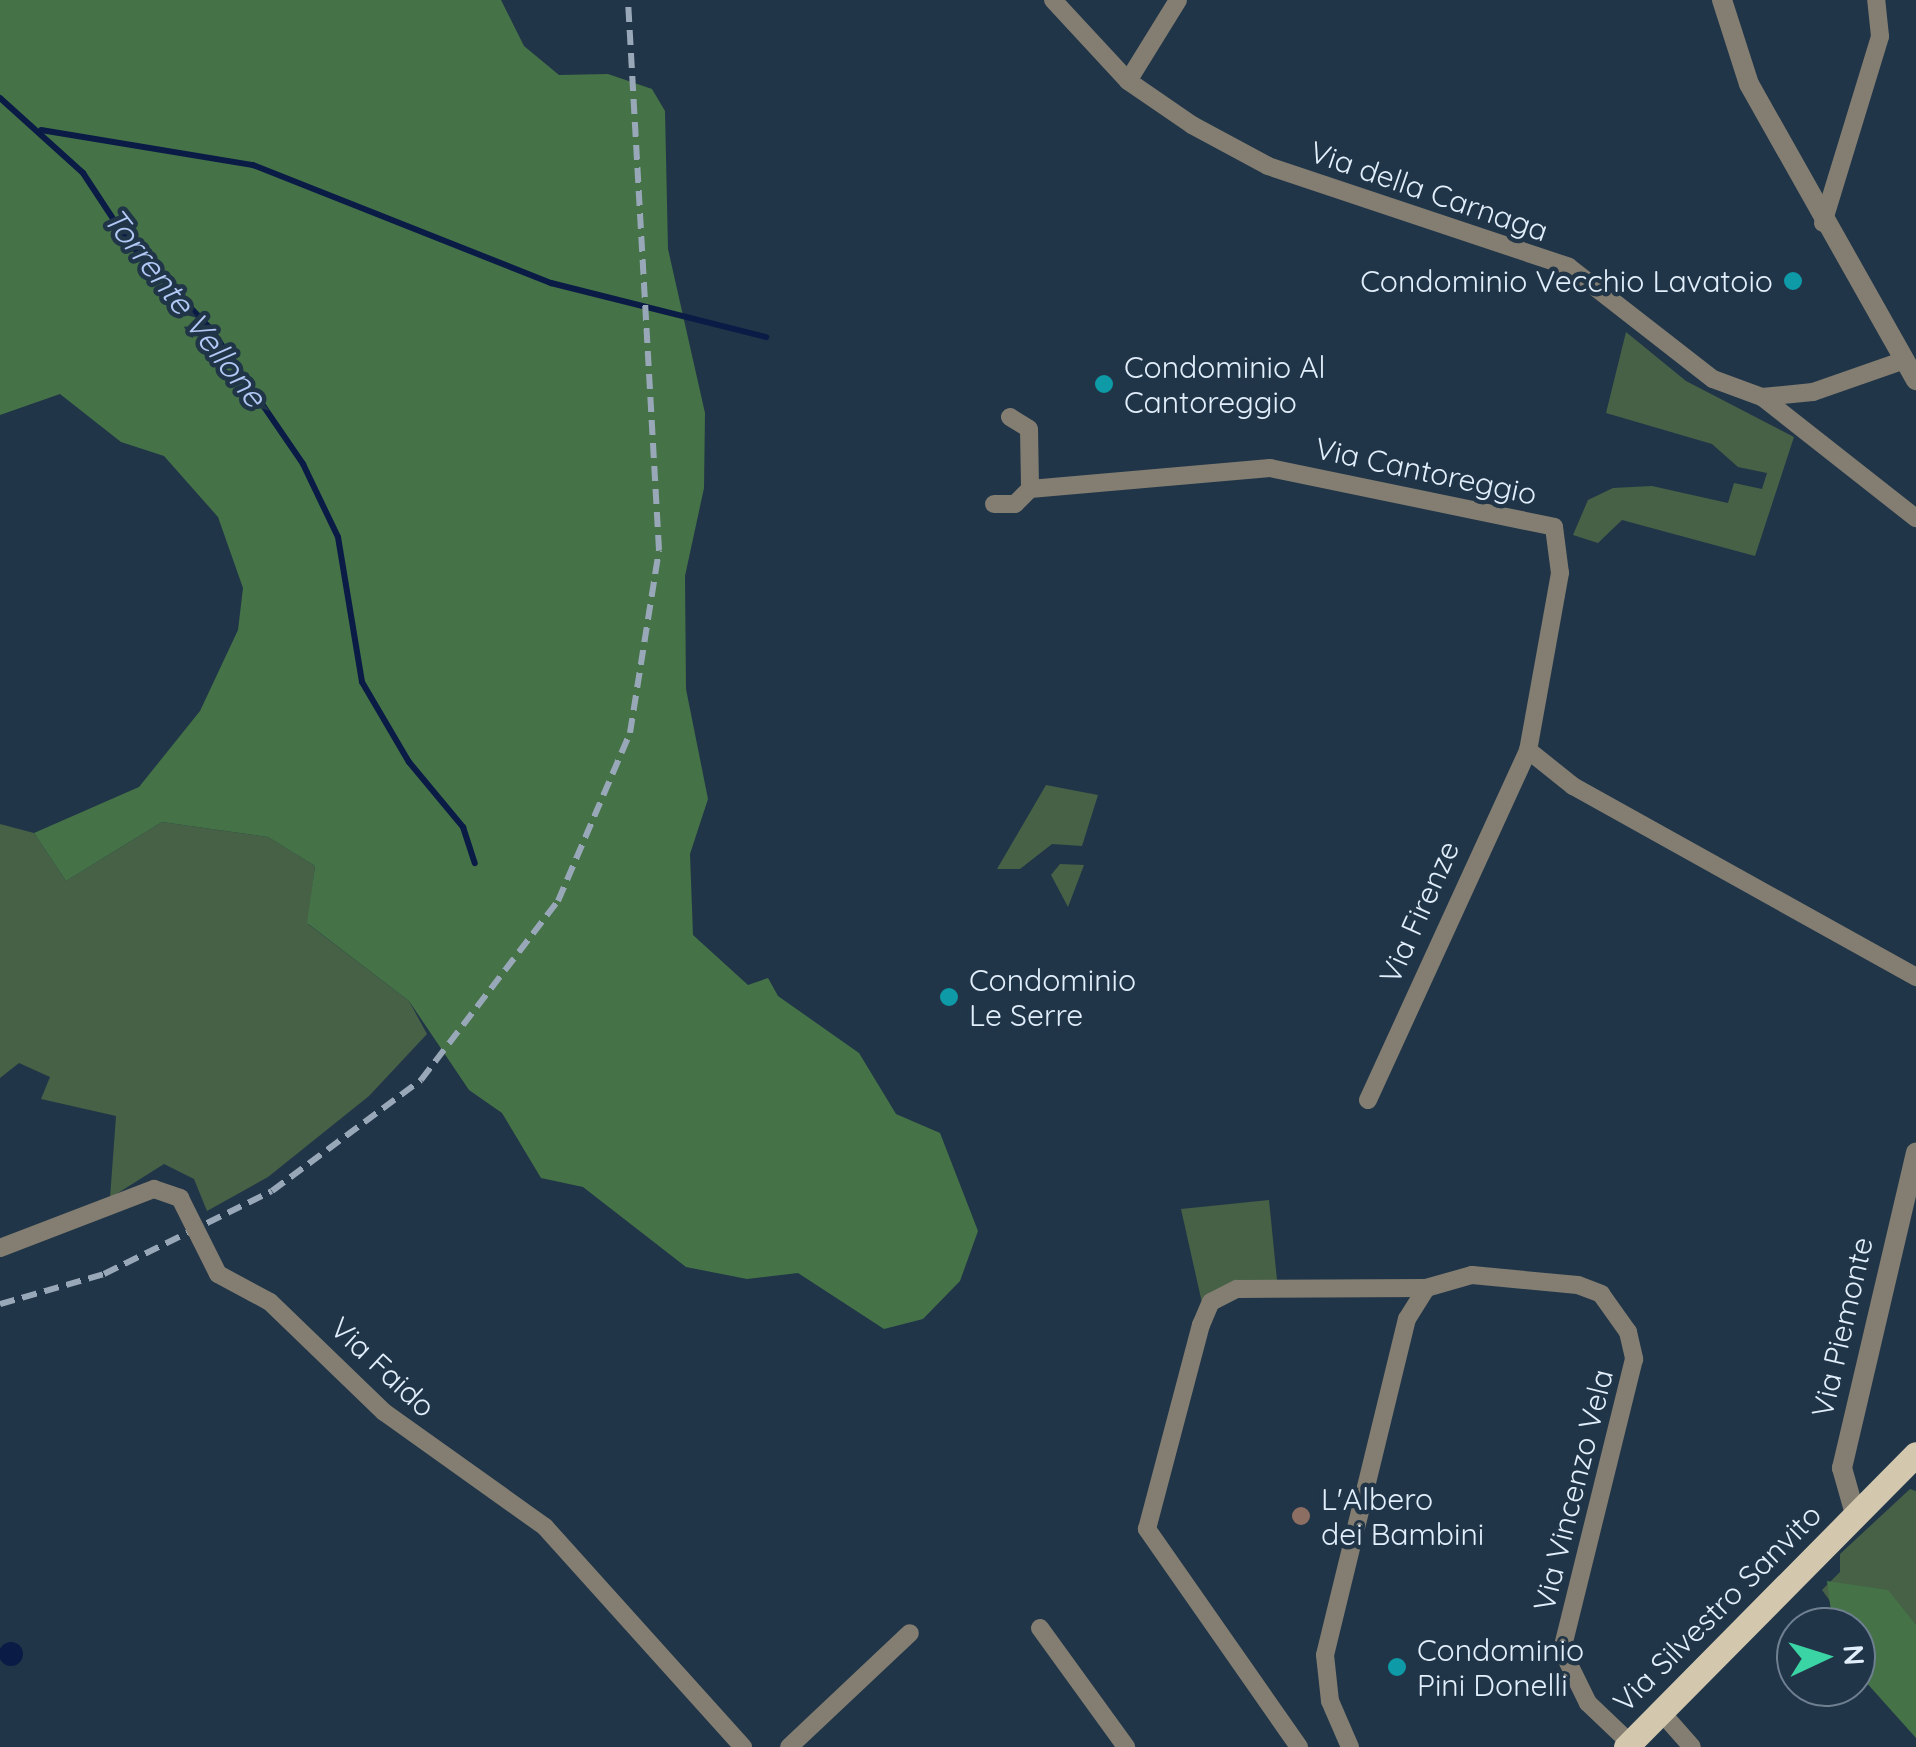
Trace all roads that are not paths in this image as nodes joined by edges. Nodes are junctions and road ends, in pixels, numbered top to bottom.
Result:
1 (1053, 0) edge
2 (1070, 0) edge
3 (1178, 0) edge
4 (1722, 0) edge
5 (1876, 0) edge
6 (1079, 34) junction
7 (1128, 81) junction
8 (1823, 223) junction
9 (1899, 362) junction
10 (1916, 380) edge
11 (1762, 397) junction
12 (1010, 417) dead end
13 (1030, 489) junction
14 (994, 504) dead end
15 (1916, 518) edge
16 (1528, 750) junction
17 (1916, 976) edge
18 (1368, 1100) dead end
19 (1916, 1153) edge
20 (0, 1248) edge
21 (1426, 1288) junction
22 (1916, 1454) edge
23 (1855, 1514) junction
24 (1040, 1628) dead end
25 (910, 1633) dead end
26 (1662, 1713) junction
27 (1628, 1745) edge
28 (743, 1747) edge
29 (789, 1747) edge
30 (1126, 1747) edge
31 (1299, 1747) edge
32 (1350, 1747) edge
33 (1692, 1747) edge

1 - 6 street, Via della Carnaga
2 - 6 street
3 - 7 street
4 - 8 street
5 - 8 street
6 - 7 street, Via della Carnaga
7 - 11 street, Via della Carnaga
8 - 9 street
9 - 10 street
9 - 11 street
11 - 15 street, Via della Carnaga
12 - 13 street
13 - 14 street, Via Cantoreggio
13 - 16 street, Via Cantoreggio
16 - 17 street
16 - 18 street, Via Firenze
19 - 23 street, Via Piemonte
20 - 28 street, Via Faido, bridge
21 - 27 street, Via Vincenzo Vela
21 - 31 street, Via Vincenzo Vela
21 - 32 street
22 - 23 main road, Via Silvestro Sanvito
23 - 26 main road, Via Silvestro Sanvito
24 - 30 street
25 - 29 street
26 - 27 main road, Via Silvestro Sanvito
26 - 33 street

